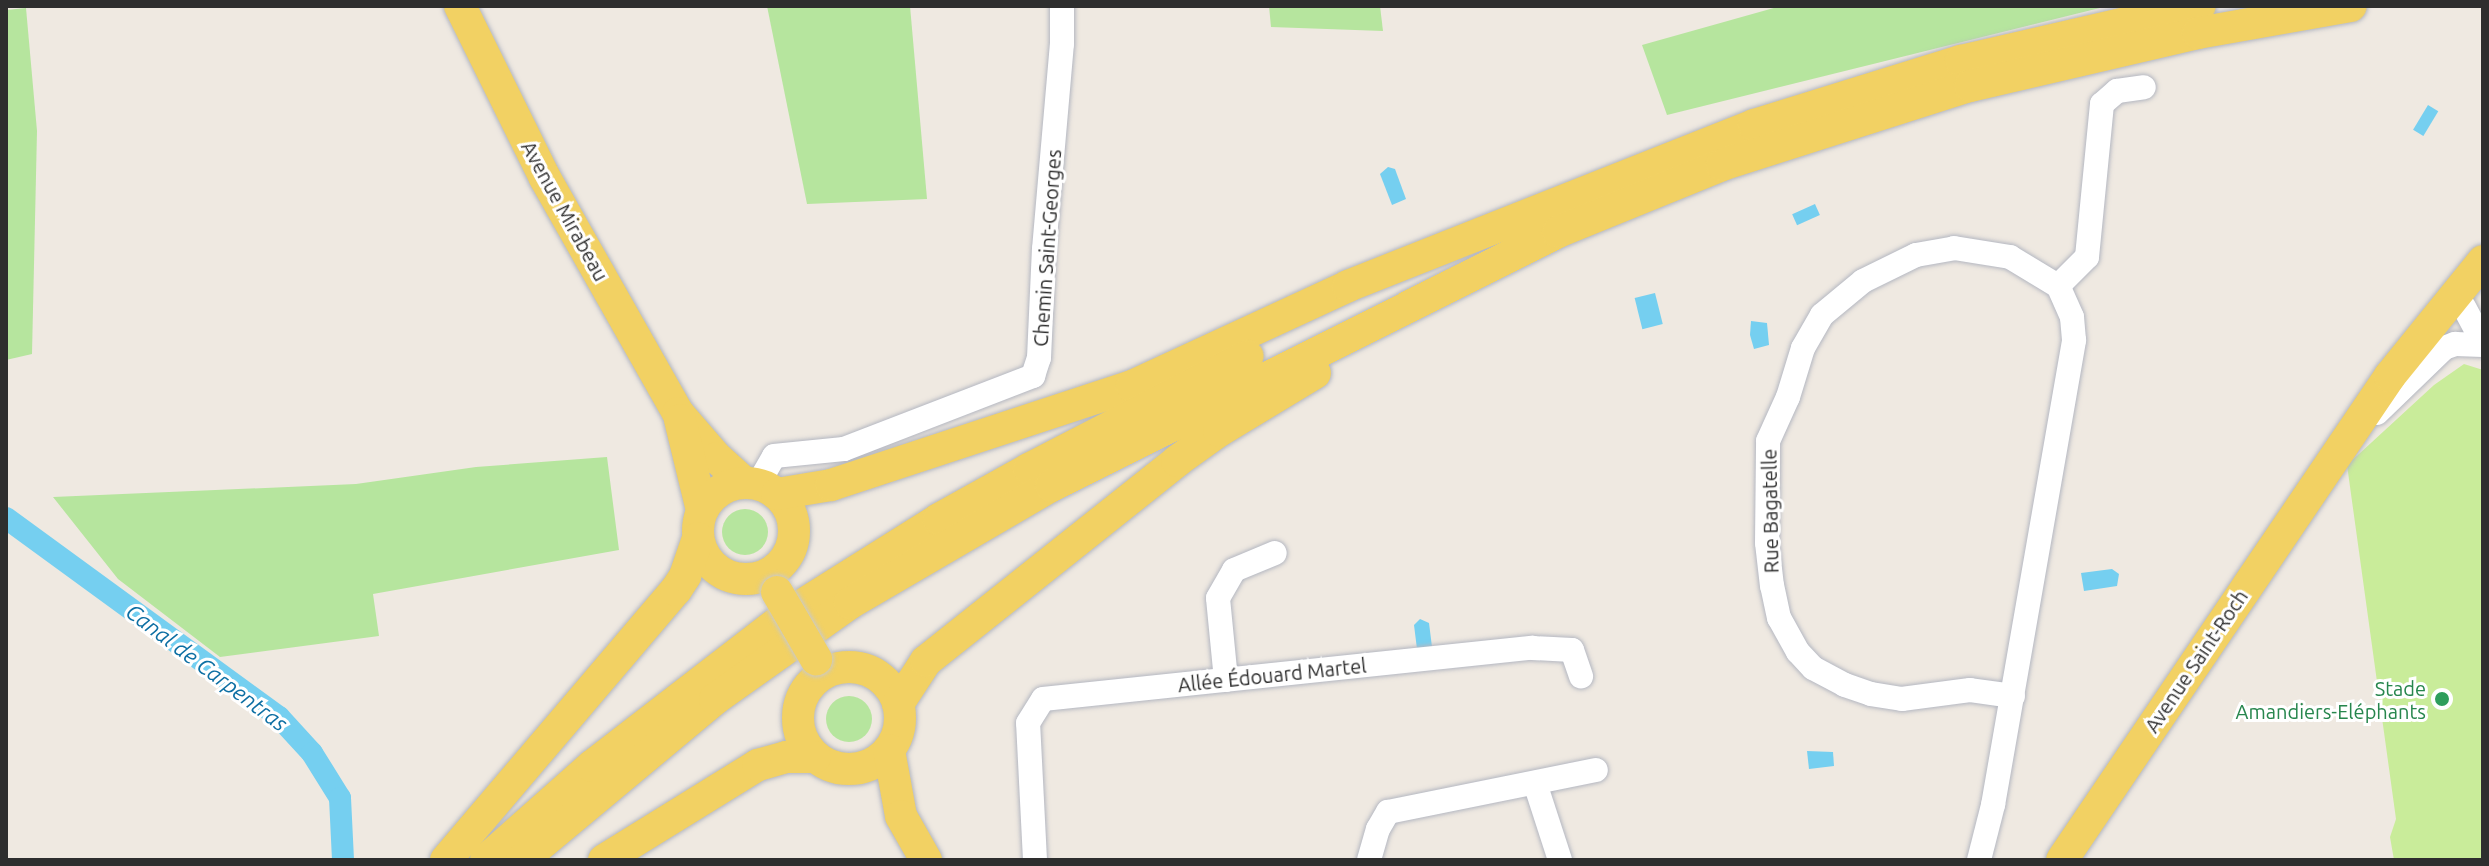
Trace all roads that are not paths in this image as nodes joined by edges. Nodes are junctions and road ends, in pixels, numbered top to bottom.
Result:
1 (460, 6) edge
2 (1062, 6) edge
3 (2200, 6) edge
4 (2351, 6) edge
5 (2144, 87) dead end
6 (1722, 165) junction
7 (1563, 201) junction
8 (2483, 261) edge
9 (2058, 286) junction
10 (2471, 300) edge
11 (2483, 344) edge
12 (678, 413) junction
13 (2377, 413) junction
14 (2332, 463) junction
15 (760, 486) junction
16 (700, 524) junction
17 (1275, 553) dead end
18 (772, 583) junction
19 (820, 666) junction
20 (1581, 676) dead end
21 (1226, 680) junction
22 (2013, 696) junction
23 (898, 704) junction
24 (889, 750) junction
25 (815, 757) junction
26 (851, 769) junction
27 (1596, 770) dead end
28 (1535, 783) junction
29 (901, 816) junction
30 (446, 860) edge
31 (486, 860) edge
32 (522, 860) edge
33 (604, 860) edge
34 (926, 860) edge
35 (1035, 860) edge
36 (1369, 860) edge
37 (1560, 860) edge
38 (1979, 860) edge
39 (2062, 860) edge

1 - 12 main road, Avenue Mirabeau
2 - 15 street, Chemin Saint-Georges
3 - 7 main road
4 - 6 main road
5 - 9 street
6 - 23 main road
6 - 32 main road
7 - 15 main road
7 - 31 main road
8 - 10 main road, Avenue Saint-Roch
9 - 22 street
9 - 22 street, Rue Bagatelle
10 - 11 street
10 - 13 main road, Avenue Saint-Roch
10 - 14 main road, Avenue Saint-Roch
11 - 13 street
12 - 15 main road
12 - 16 main road
13 - 14 main road, Avenue Saint-Roch
14 - 39 main road, Avenue Saint-Roch
15 - 16 main road
15 - 18 main road
16 - 18 main road
16 - 30 main road
17 - 21 street
18 - 19 main road, bridge
19 - 23 main road
19 - 25 main road
20 - 21 street, Allée Édouard Martel
21 - 35 street, Allée Édouard Martel
22 - 38 street
23 - 24 main road
24 - 26 main road
24 - 29 main road
25 - 26 main road
25 - 33 main road
26 - 29 main road
27 - 28 street
28 - 36 street
28 - 37 street
29 - 34 main road

